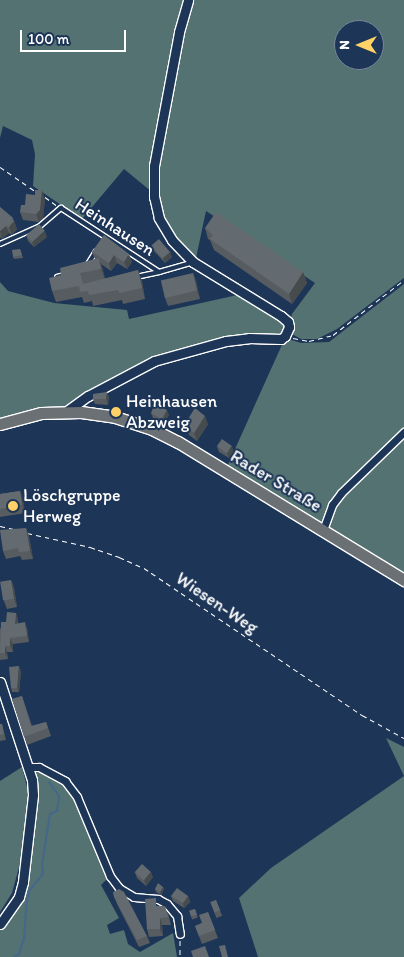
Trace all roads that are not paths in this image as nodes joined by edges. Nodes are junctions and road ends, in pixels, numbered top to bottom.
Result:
1 (188, 0) edge
2 (106, 237) junction
3 (102, 243) edge
4 (0, 244) edge
5 (97, 249) edge
6 (193, 262) junction
7 (83, 270) edge
8 (159, 272) junction
9 (70, 274) edge
10 (57, 277) edge
11 (133, 278) edge
12 (67, 411) junction
13 (0, 424) edge
14 (404, 432) edge
15 (322, 530) junction
16 (404, 580) edge
17 (0, 682) edge
18 (28, 767) junction
19 (0, 924) edge
20 (180, 934) road end

1 - 6 street
2 - 3 lane
2 - 4 lane, Heinhausen
2 - 8 lane, Heinhausen
5 - 7 lane
6 - 8 lane, Heinhausen
6 - 12 street
8 - 11 lane
9 - 10 lane
12 - 13 main road, Rader Straße
12 - 15 main road, Rader Straße
14 - 15 street
15 - 16 main road, Rader Straße
17 - 18 street
18 - 19 street
18 - 20 street

